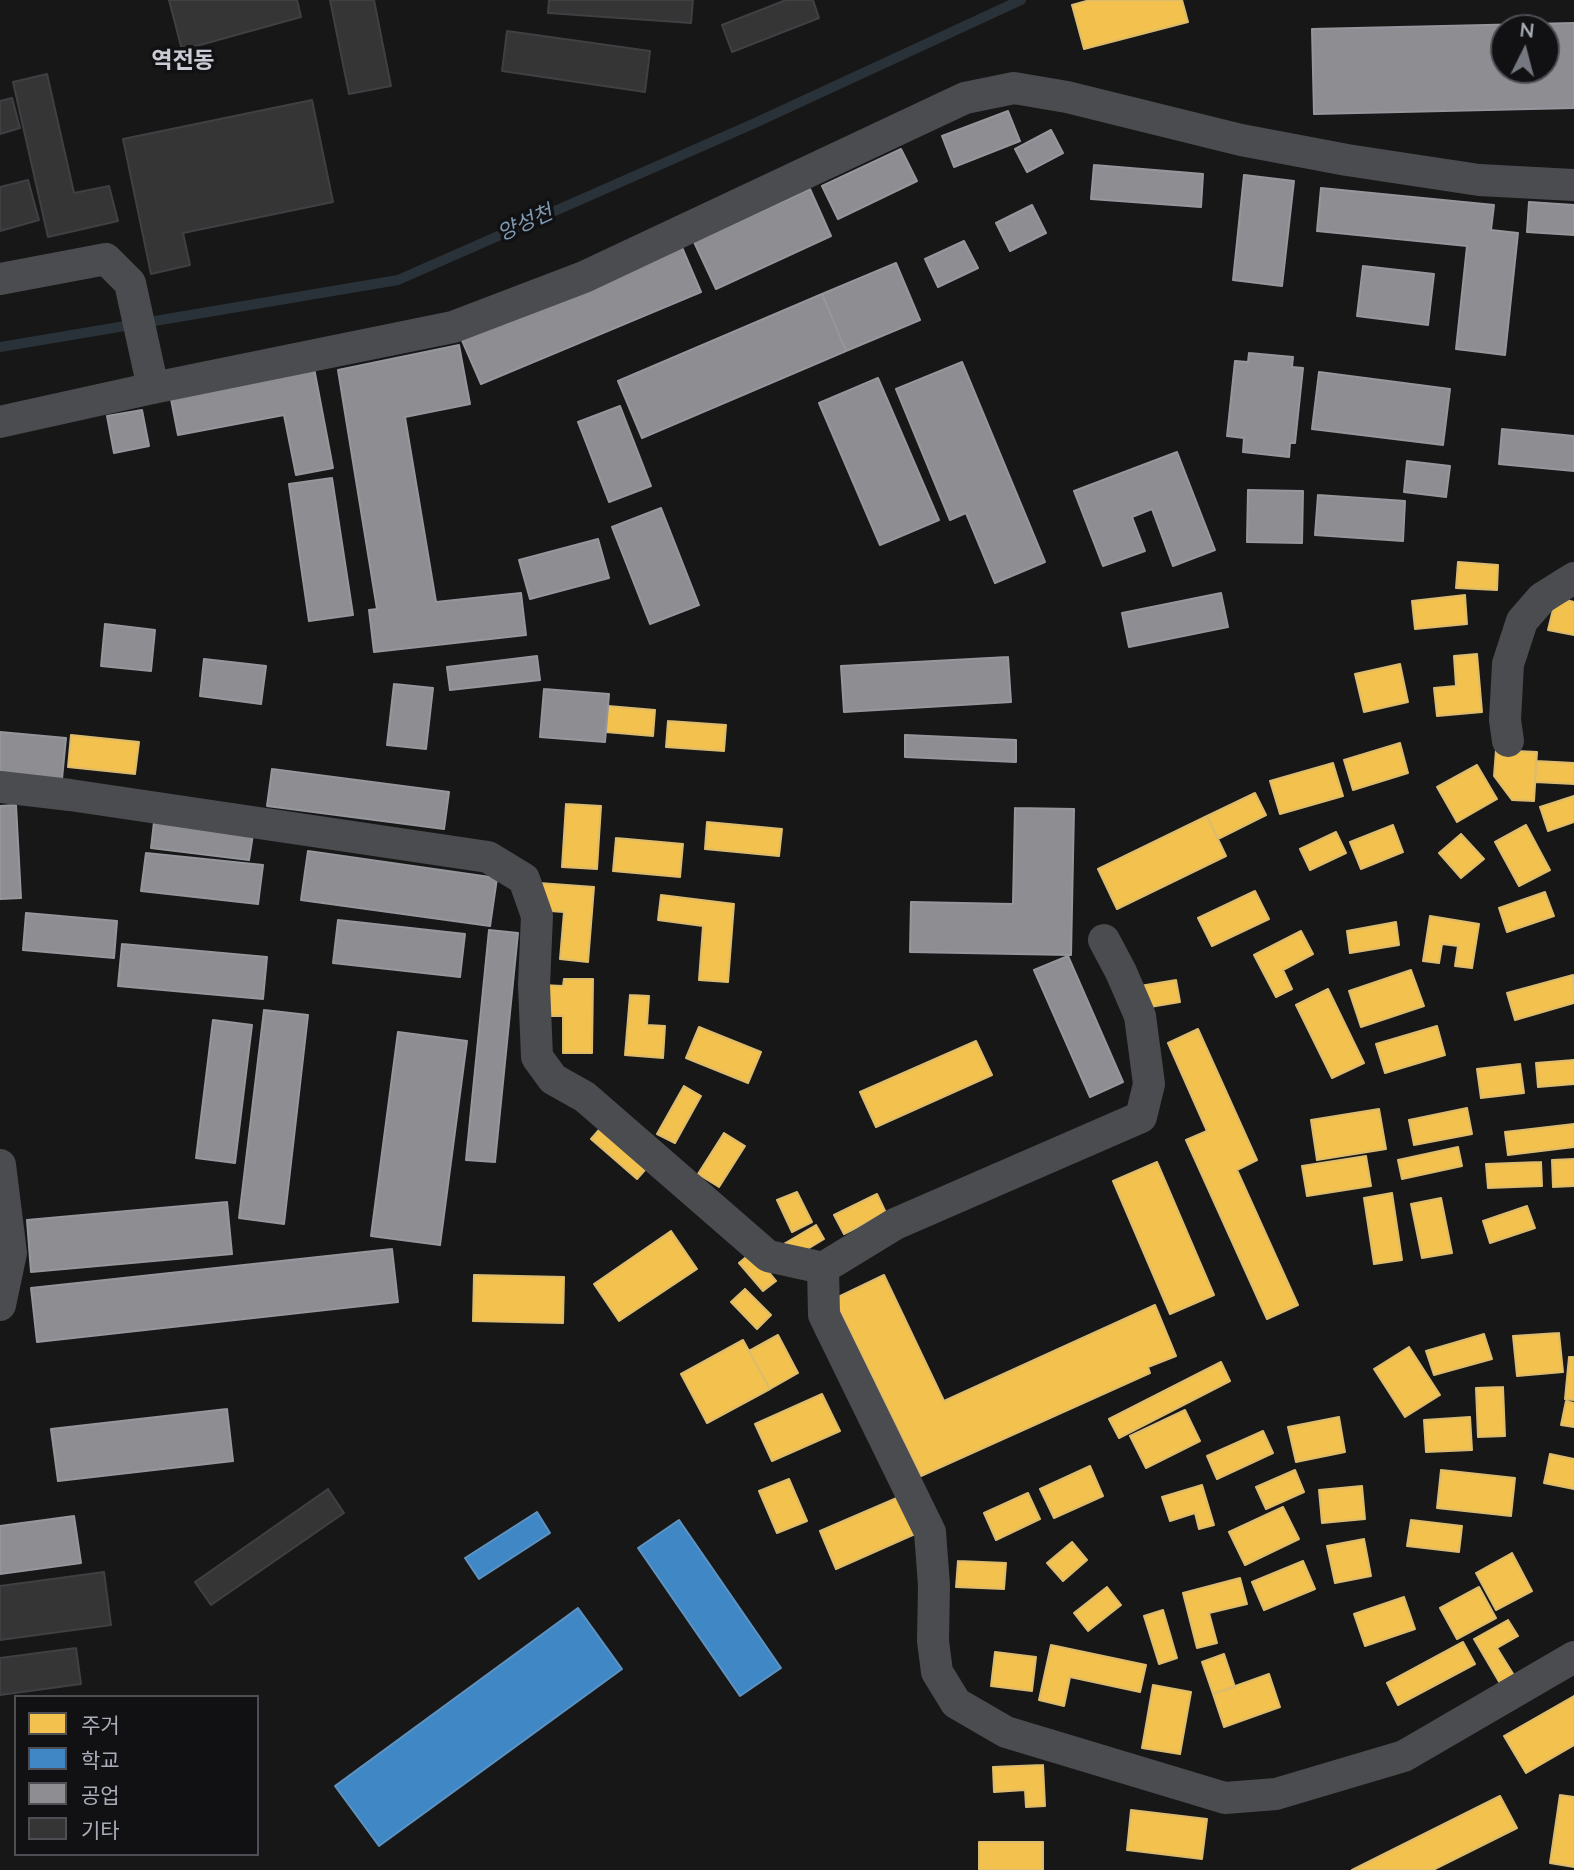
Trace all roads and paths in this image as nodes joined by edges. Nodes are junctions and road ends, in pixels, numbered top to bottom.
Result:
1 (1574, 185) edge
2 (0, 279) edge
3 (153, 388) junction
4 (0, 422) edge
5 (1574, 578) edge
6 (1508, 741) dead end
7 (0, 788) edge
8 (1104, 940) dead end
9 (0, 1165) edge
10 (823, 1269) junction
11 (0, 1305) edge
12 (1574, 1657) edge

1 - 3 street
2 - 3 street
3 - 4 street
5 - 6 street
7 - 10 street
8 - 10 street
9 - 11 street
10 - 12 street

